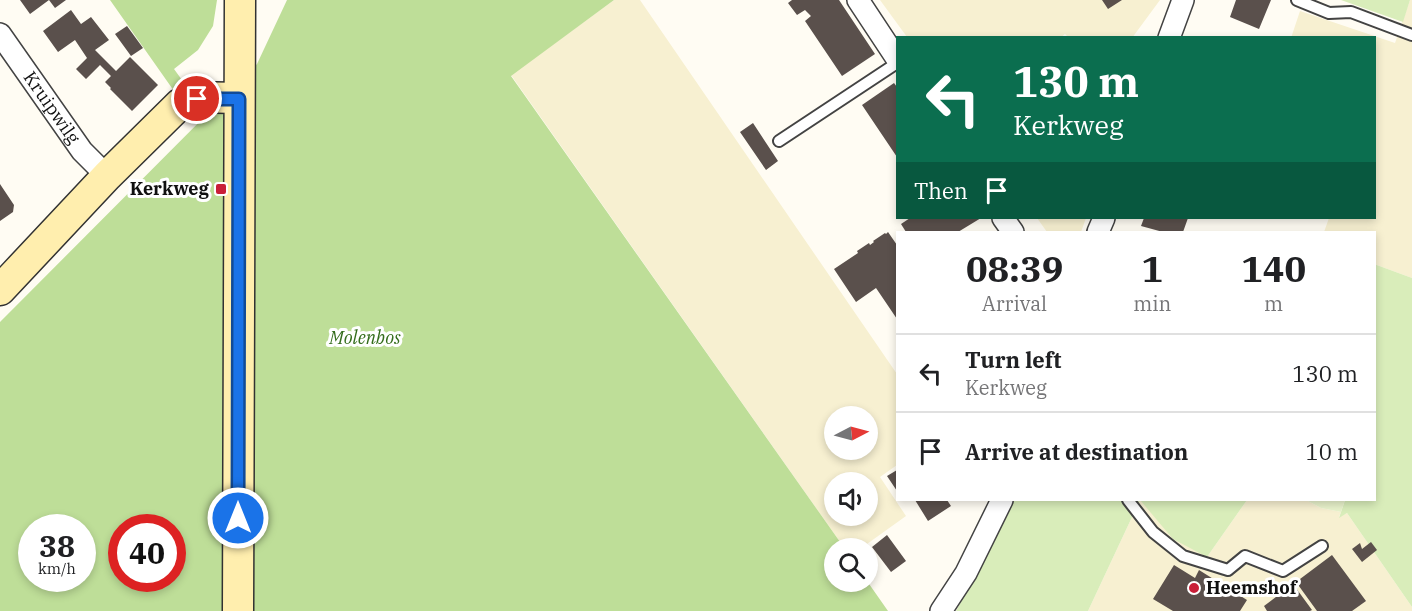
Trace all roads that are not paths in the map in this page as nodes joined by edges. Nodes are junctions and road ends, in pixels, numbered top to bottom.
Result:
1 (858, 0) edge
2 (1184, 0) edge
3 (1297, 0) edge
4 (242, 1) edge
5 (0, 34) edge
6 (1412, 35) edge
7 (1170, 36) edge
8 (896, 59) edge
9 (896, 62) edge
10 (239, 99) junction
11 (779, 141) dead end
12 (107, 176) junction
13 (0, 290) edge
14 (1002, 501) edge
15 (1129, 501) edge
16 (1322, 546) dead end
17 (238, 611) edge
18 (941, 611) edge

1 - 8 street
2 - 7 street
3 - 6 lane
4 - 10 street
5 - 12 street, Kruipwilg
9 - 11 lane
10 - 12 street
10 - 17 street
12 - 13 street
14 - 18 street
15 - 16 lane

